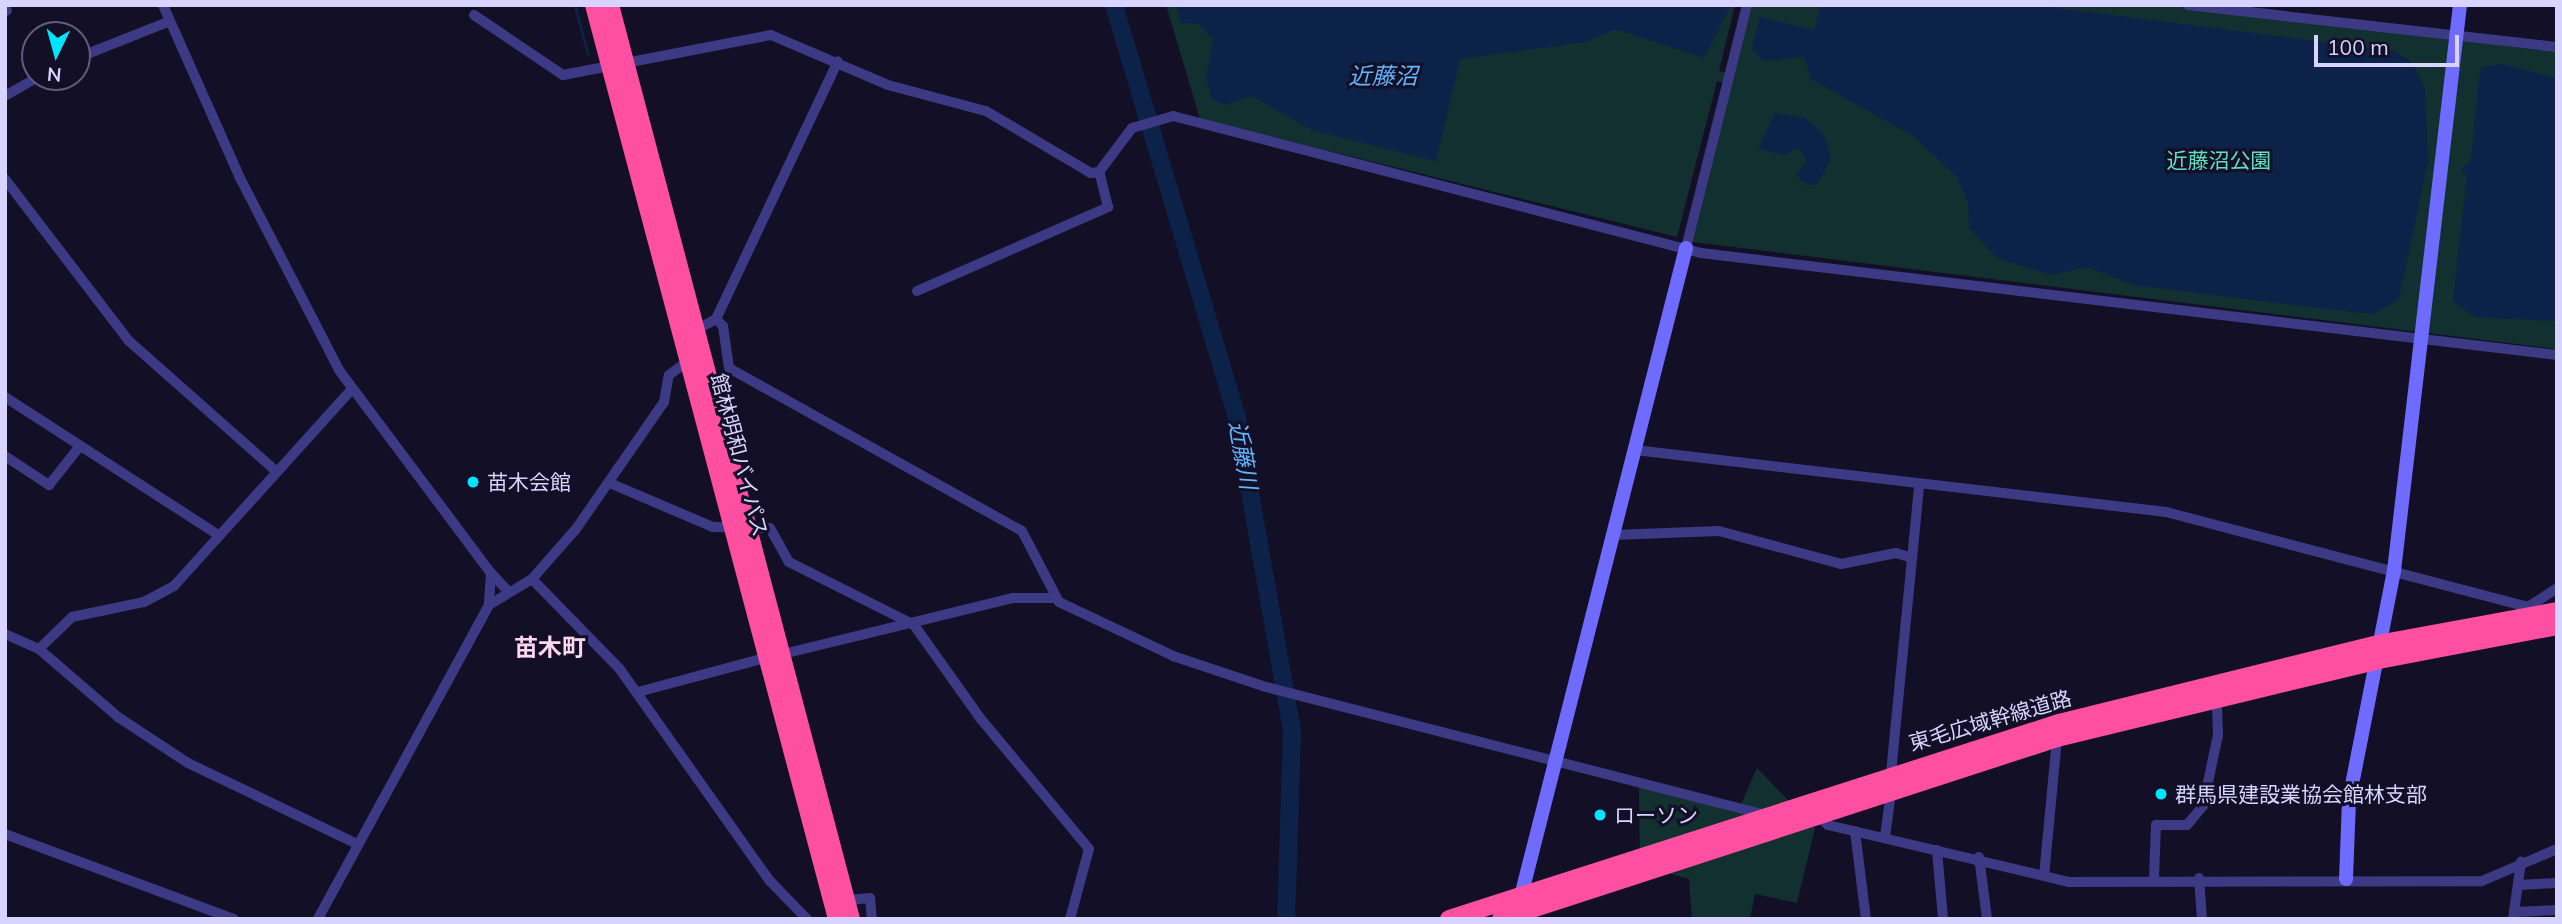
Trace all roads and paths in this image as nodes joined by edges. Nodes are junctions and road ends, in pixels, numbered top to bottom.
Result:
1 (163, 5) edge
2 (594, 5) edge
3 (610, 5) edge
4 (1747, 5) edge
5 (2188, 5) edge
6 (2460, 5) edge
7 (2225, 7) edge
8 (474, 15) dead end
9 (170, 21) junction
10 (2456, 37) junction
11 (2557, 47) edge
12 (91, 52) edge
13 (838, 61) junction
14 (618, 66) junction
15 (21, 87) edge
16 (5, 96) edge
17 (1100, 172) junction
18 (5, 179) edge
19 (1686, 248) junction
20 (916, 291) dead end
21 (716, 319) junction
22 (696, 330) junction
23 (2421, 337) junction
24 (2557, 355) edge
25 (690, 360) junction
26 (351, 390) junction
27 (5, 397) edge
28 (80, 446) junction
29 (1635, 450) junction
30 (5, 456) edge
31 (276, 471) junction
32 (612, 484) junction
33 (1919, 485) junction
34 (743, 527) junction
35 (217, 534) junction
36 (1613, 536) junction
37 (1912, 558) junction
38 (2394, 571) junction
39 (491, 573) junction
40 (532, 579) junction
41 (2557, 588) edge
42 (508, 591) junction
43 (1055, 598) junction
44 (489, 605) junction
45 (2557, 611) edge
46 (914, 625) junction
47 (2557, 626) edge
48 (5, 634) edge
49 (39, 649) junction
50 (2381, 651) junction
51 (776, 655) junction
52 (638, 692) junction
53 (2217, 697) junction
54 (2057, 738) junction
55 (1554, 761) junction
56 (1891, 782) junction
57 (1766, 815) junction
58 (1817, 815) junction
59 (1855, 831) junction
60 (5, 834) edge
61 (1885, 838) junction
62 (357, 844) junction
63 (2557, 849) edge
64 (1937, 850) junction
65 (1979, 857) junction
66 (2521, 862) junction
67 (2044, 876) junction
68 (2199, 878) junction
69 (2154, 879) junction
70 (2346, 879) junction
71 (2557, 883) edge
72 (2518, 885) junction
73 (1521, 893) junction
74 (847, 900) junction
75 (2557, 910) edge
76 (2513, 915) edge
77 (1511, 917) edge
78 (234, 919) edge
79 (318, 919) edge
80 (807, 919) edge
81 (837, 919) edge
82 (851, 919) edge
83 (872, 919) edge
84 (1070, 919) edge
85 (1449, 919) edge
86 (1866, 919) edge
87 (1943, 919) edge
88 (1987, 919) edge
89 (2202, 919) edge

1 - 9 street
2 - 14 highway, 館林明和バイパス
3 - 14 highway, 館林明和バイパス
4 - 19 street
5 - 7 street
6 - 10 street
7 - 10 street
8 - 14 street
9 - 12 street
9 - 26 street
10 - 11 street
10 - 23 street
13 - 14 street
13 - 17 street
13 - 21 street
14 - 22 highway, 館林明和バイパス
14 - 25 highway, 館林明和バイパス
15 - 16 street
17 - 19 street
17 - 20 street
18 - 31 street
19 - 23 street
19 - 29 street
21 - 22 street
21 - 43 street
22 - 34 highway, 館林明和バイパス
23 - 24 street
23 - 38 street
25 - 32 street
25 - 34 highway, 館林明和バイパス
26 - 31 street
26 - 39 street
27 - 28 street
28 - 30 street
28 - 35 street
29 - 33 street
29 - 36 street
31 - 35 street
32 - 34 street
32 - 40 street
33 - 37 street
33 - 38 street
34 - 46 street
34 - 51 highway, 館林明和バイパス
35 - 49 street
36 - 37 street
36 - 55 street
37 - 56 street
38 - 41 street
38 - 50 street
39 - 42 street
39 - 44 street
40 - 42 street
40 - 52 street
42 - 44 street
43 - 46 street
43 - 55 street
44 - 62 street
45 - 50 highway, 東毛広域幹線道路
46 - 51 street
46 - 84 street
47 - 50 highway, 東毛広域幹線道路
48 - 49 street
49 - 62 street
50 - 53 highway, 東毛広域幹線道路
50 - 56 highway, 東毛広域幹線道路
50 - 70 street
51 - 52 street
51 - 74 highway, 館林明和バイパス
51 - 81 highway, 館林明和バイパス
52 - 80 street
53 - 54 highway, 東毛広域幹線道路
53 - 69 street
54 - 56 highway, 東毛広域幹線道路
54 - 67 street
55 - 57 street
55 - 73 street
56 - 57 highway, 東毛広域幹線道路
56 - 58 highway, 東毛広域幹線道路
56 - 61 street
57 - 73 highway, 東毛広域幹線道路
58 - 59 street
58 - 77 highway, 東毛広域幹線道路
59 - 61 street
59 - 86 street
60 - 78 street
61 - 64 street
62 - 79 street
63 - 66 street
64 - 65 street
64 - 87 street
65 - 67 street
65 - 88 street
66 - 70 street
66 - 72 street
67 - 69 street
68 - 69 street
68 - 70 street
68 - 89 street
71 - 72 street
72 - 76 street
73 - 77 street
73 - 85 highway, 東毛広域幹線道路
74 - 82 highway, 館林明和バイパス
74 - 83 street
75 - 76 street

